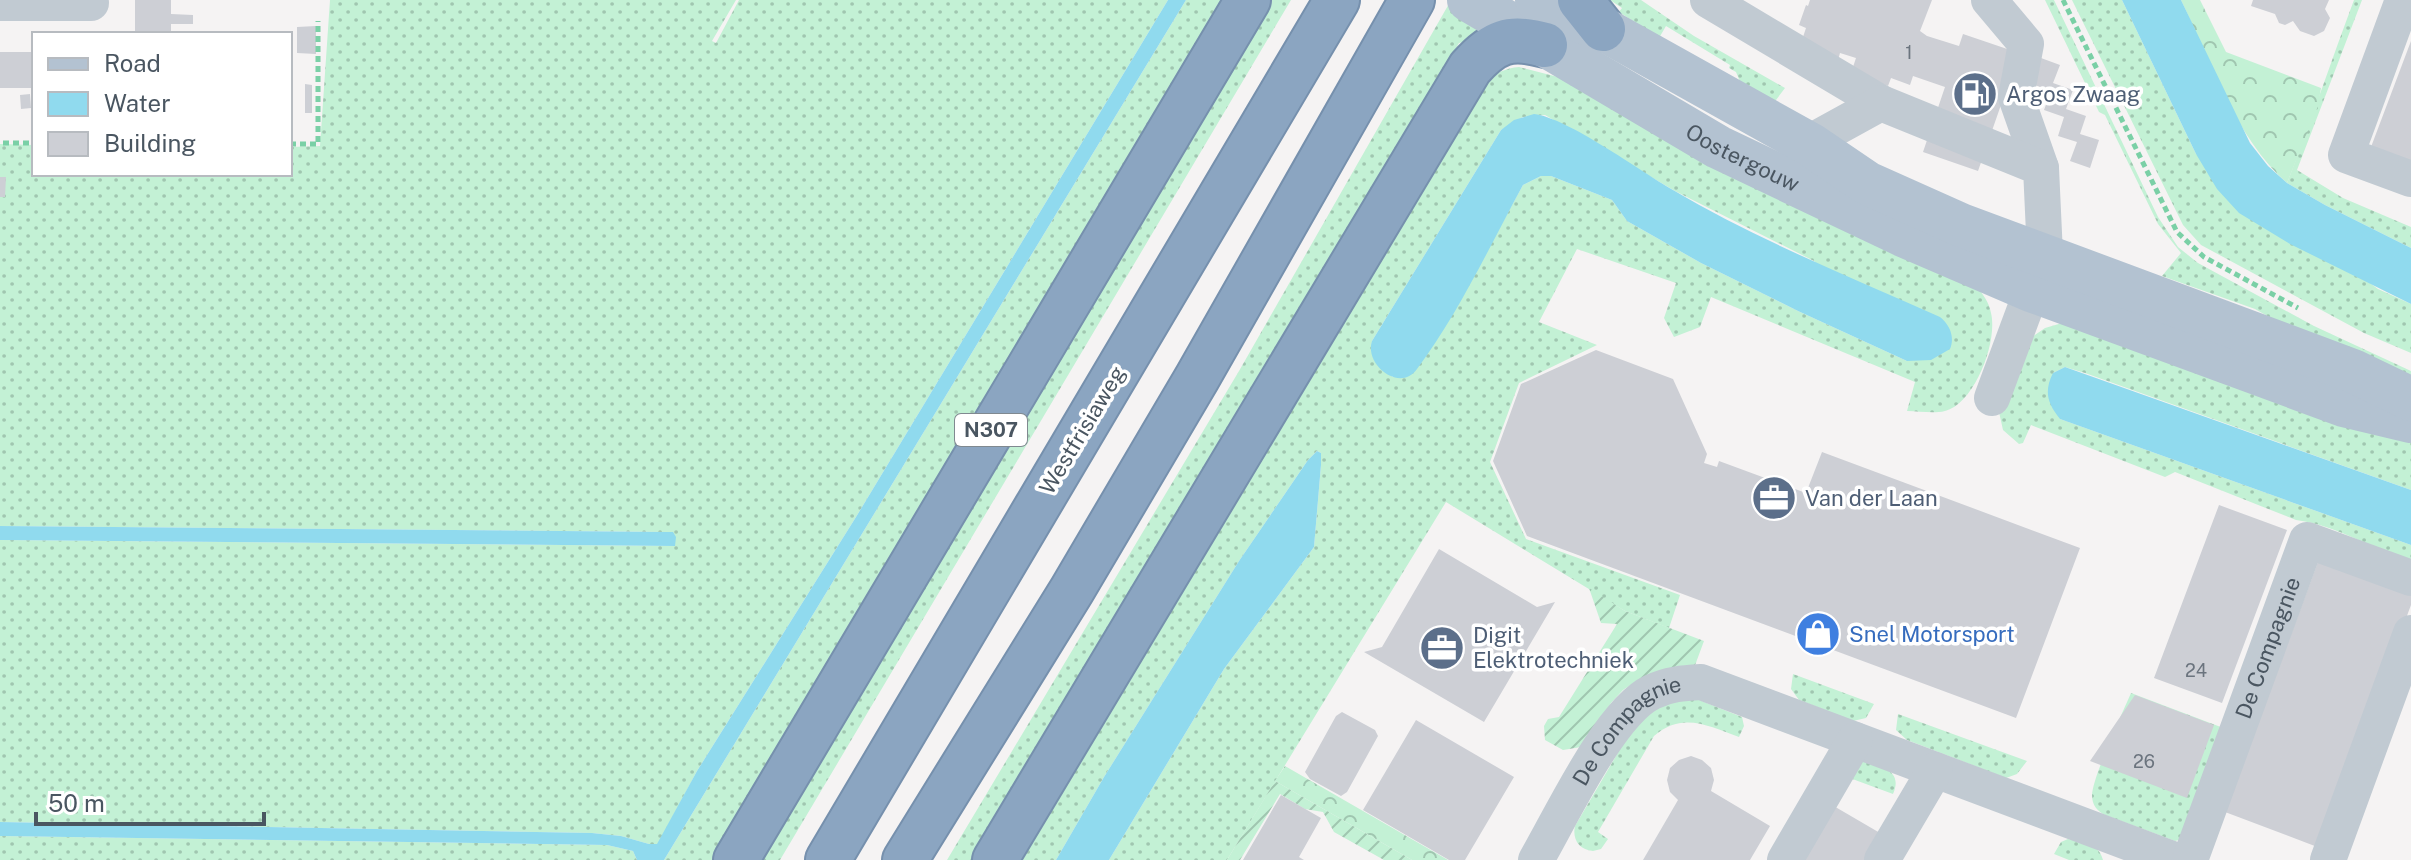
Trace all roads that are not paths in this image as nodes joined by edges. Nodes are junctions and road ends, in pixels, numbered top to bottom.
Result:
1 (1248, 0) edge
2 (1337, 0) edge
3 (1469, 0) edge
4 (1537, 0) edge
5 (1708, 0) edge
6 (1989, 0) edge
7 (2403, 0) edge
8 (0, 3) edge
9 (91, 3) dead end
10 (1408, 6) edge
11 (1592, 14) edge
12 (1545, 45) junction
13 (1881, 103) junction
14 (1811, 145) junction
15 (2041, 168) junction
16 (2411, 179) edge
17 (2038, 272) junction
18 (1992, 398) dead end
19 (2411, 399) edge
20 (2411, 421) edge
21 (2411, 578) edge
22 (2411, 633) edge
23 (1855, 740) junction
24 (1935, 770) junction
25 (736, 860) edge
26 (828, 860) edge
27 (905, 860) edge
28 (995, 860) edge
29 (1536, 860) edge
30 (1785, 860) edge
31 (1882, 860) edge
32 (2175, 860) edge
33 (2190, 860) edge
34 (2328, 860) edge

1 - 25 highway, N307
2 - 26 highway, Westfrisiaweg
3 - 12 main road, Oostergouw
4 - 11 main road, Oostergouw
5 - 13 street
6 - 15 street
7 - 16 street
8 - 9 street
10 - 27 highway
11 - 14 main road, Oostergouw
12 - 17 main road, Oostergouw
12 - 28 highway
13 - 14 street
13 - 15 street
14 - 17 main road, Oostergouw
15 - 17 street
17 - 18 street
17 - 19 main road, Oostergouw
17 - 20 main road, Oostergouw
21 - 33 street, De Compagnie
22 - 34 street
23 - 24 street, De Compagnie
23 - 29 street, De Compagnie
23 - 30 street
24 - 31 street
24 - 32 street, De Compagnie

